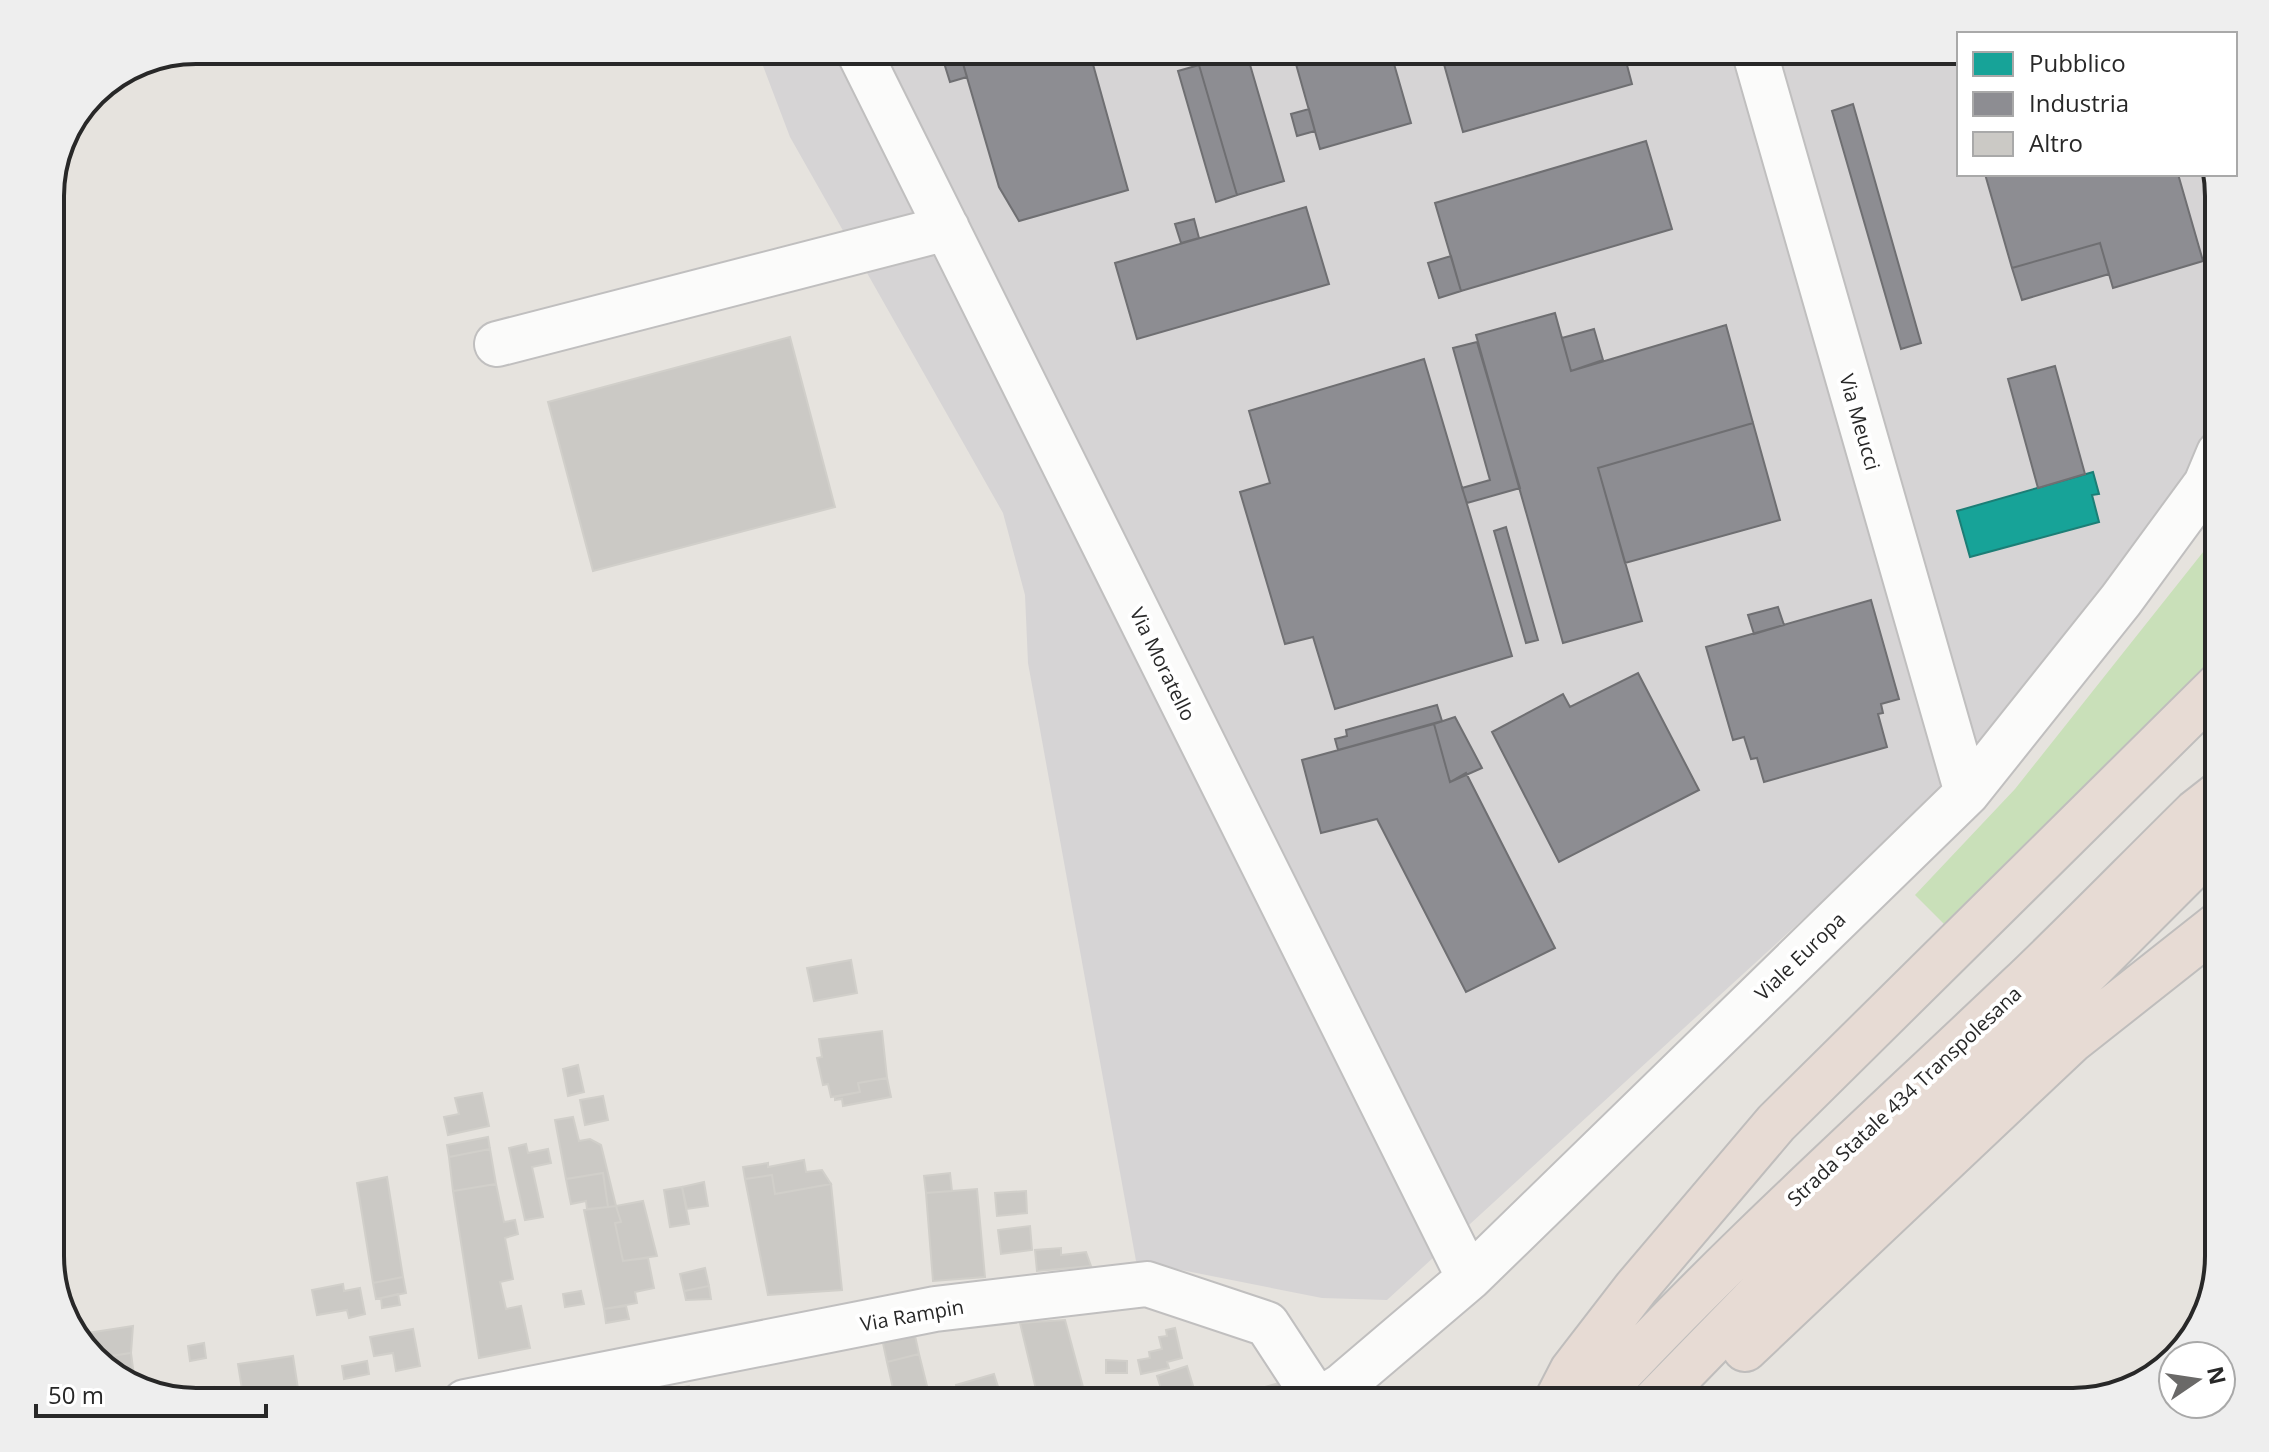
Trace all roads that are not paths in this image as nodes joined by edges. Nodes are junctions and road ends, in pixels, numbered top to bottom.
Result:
1 (865, 64) edge
2 (1758, 64) edge
3 (947, 228) junction
4 (497, 344) dead end
5 (2205, 485) edge
6 (2205, 699) edge
7 (1967, 793) junction
8 (2205, 805) edge
9 (2205, 854) edge
10 (2205, 935) edge
11 (1469, 1278) junction
12 (536, 1388) edge
13 (1309, 1388) edge
14 (1339, 1388) edge
15 (1563, 1388) edge
16 (1606, 1388) edge
17 (1668, 1388) edge
18 (1699, 1388) edge

1 - 3 street, Via Moratello
2 - 7 street, Via Meucci
3 - 4 street
3 - 11 street, Via Moratello
5 - 7 street, Viale Europa
6 - 15 highway
7 - 11 street, Viale Europa
8 - 16 highway, Strada Statale 434 Transpolesana
9 - 17 highway, Strada Statale 434 Transpolesana
10 - 18 highway
11 - 14 street, Viale Europa
12 - 13 street, Via Rampin

